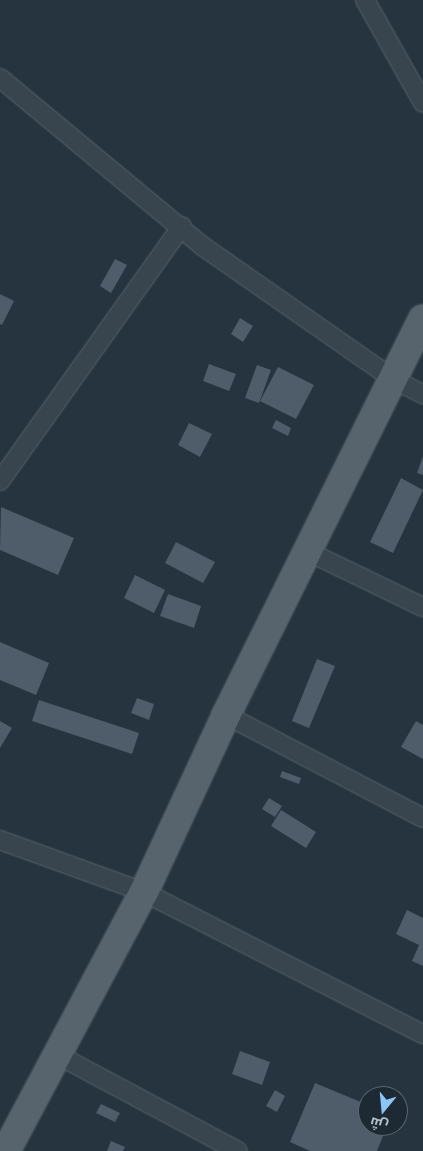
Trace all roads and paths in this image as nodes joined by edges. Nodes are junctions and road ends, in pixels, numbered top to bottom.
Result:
1 (365, 0) edge
2 (0, 78) edge
3 (423, 103) edge
4 (182, 226) junction
5 (423, 319) edge
6 (393, 379) junction
7 (423, 394) edge
8 (0, 481) edge
9 (307, 551) junction
10 (423, 607) edge
11 (226, 715) junction
12 (423, 818) edge
13 (0, 840) edge
14 (144, 892) junction
15 (423, 1034) edge
16 (56, 1054) junction
17 (6, 1151) edge
18 (238, 1151) edge

1 - 3 street
2 - 4 street
4 - 6 street
4 - 8 street
5 - 6 main road
6 - 7 street
6 - 9 main road
9 - 10 street
9 - 11 main road
11 - 12 street
11 - 14 main road
13 - 14 street
14 - 15 street
14 - 16 main road
16 - 17 main road
16 - 18 street

